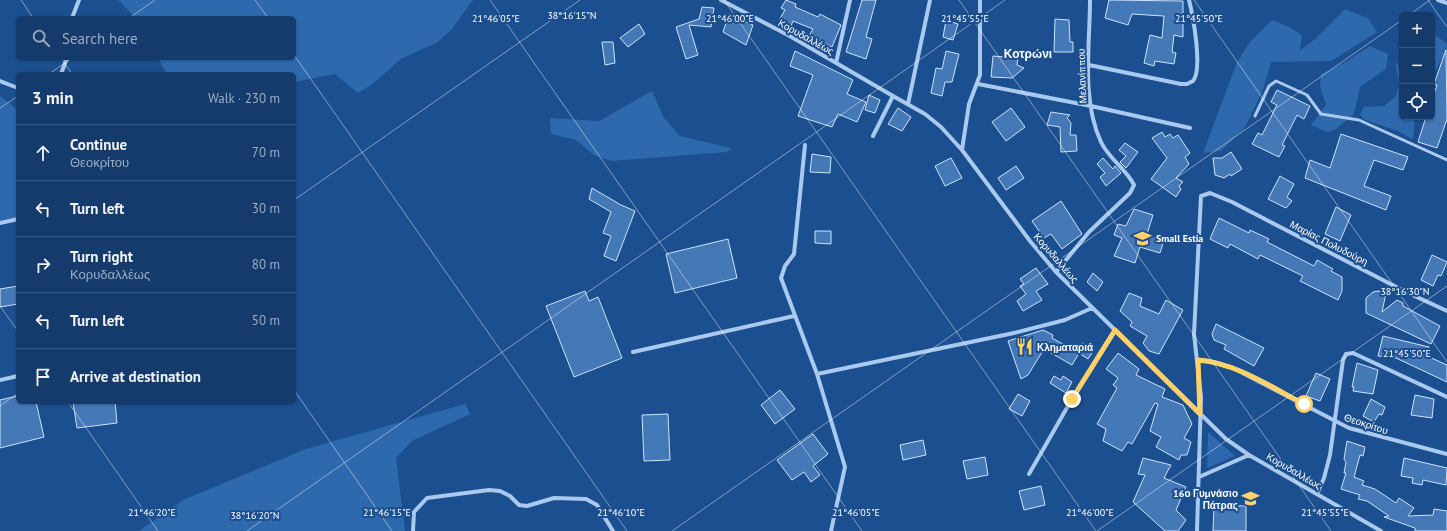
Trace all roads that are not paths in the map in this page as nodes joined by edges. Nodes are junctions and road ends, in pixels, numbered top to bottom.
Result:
1 (79, 0) edge
2 (720, 0) edge
3 (734, 0) edge
4 (850, 0) edge
5 (930, 0) edge
6 (980, 0) edge
7 (1090, 0) edge
8 (1189, 0) edge
9 (1438, 0) edge
10 (1447, 3) edge
11 (731, 6) junction
12 (73, 16) edge
13 (66, 60) edge
14 (836, 63) junction
15 (1089, 65) junction
16 (62, 72) edge
17 (0, 82) edge
18 (978, 84) junction
19 (16, 87) edge
20 (894, 96) junction
21 (908, 104) junction
22 (1091, 106) junction
23 (1255, 116) dead end
24 (1190, 128) dead end
25 (873, 136) dead end
26 (805, 145) dead end
27 (962, 150) junction
28 (1447, 160) edge
29 (16, 219) edge
30 (0, 223) edge
31 (1056, 272) junction
32 (1092, 308) junction
33 (1447, 311) edge
34 (794, 316) junction
35 (1115, 330) junction
36 (633, 352) dead end
37 (1198, 360) junction
38 (817, 374) junction
39 (16, 376) edge
40 (0, 380) edge
41 (1447, 397) edge
42 (1200, 414) junction
43 (1335, 421) junction
44 (1447, 454) edge
45 (1249, 455) junction
46 (1029, 474) dead end
47 (1199, 477) junction
48 (1317, 494) junction
49 (413, 531) edge
50 (613, 531) edge
51 (831, 531) edge
52 (1197, 531) edge
53 (1381, 531) edge

1 - 12 street
2 - 11 street, Κορυδαλλέως
3 - 11 street
4 - 14 street
5 - 21 street
6 - 18 street
7 - 15 street, Μελανίππου
8 - 15 street
9 - 10 street
11 - 14 street, Κορυδαλλέως
13 - 16 street
14 - 20 street, Κορυδαλλέως
15 - 22 street, Μελανίππου
17 - 19 street
18 - 22 street
18 - 27 street
20 - 21 street, Κορυδαλλέως
20 - 25 street
21 - 27 street, Κορυδαλλέως
22 - 24 street
22 - 31 street, Μελανίππου
23 - 28 lane
26 - 34 street
27 - 31 street, Κορυδαλλέως
29 - 30 street
31 - 32 street, Κορυδαλλέως
32 - 35 street, Κορυδαλλέως
32 - 38 street
33 - 37 street, Μαρίας Πολυδούρη
34 - 36 street
34 - 38 street
35 - 42 street, Κορυδαλλέως
35 - 46 street
37 - 42 street
37 - 43 street, Θεοκρίτου
38 - 51 street
39 - 40 street
41 - 43 street
42 - 45 street, Κορυδαλλέως
42 - 47 street
43 - 44 street, Θεοκρίτου
43 - 48 street
45 - 47 street
45 - 48 street, Κορυδαλλέως
47 - 52 street
48 - 53 street, Κορυδαλλέως
49 - 50 street

